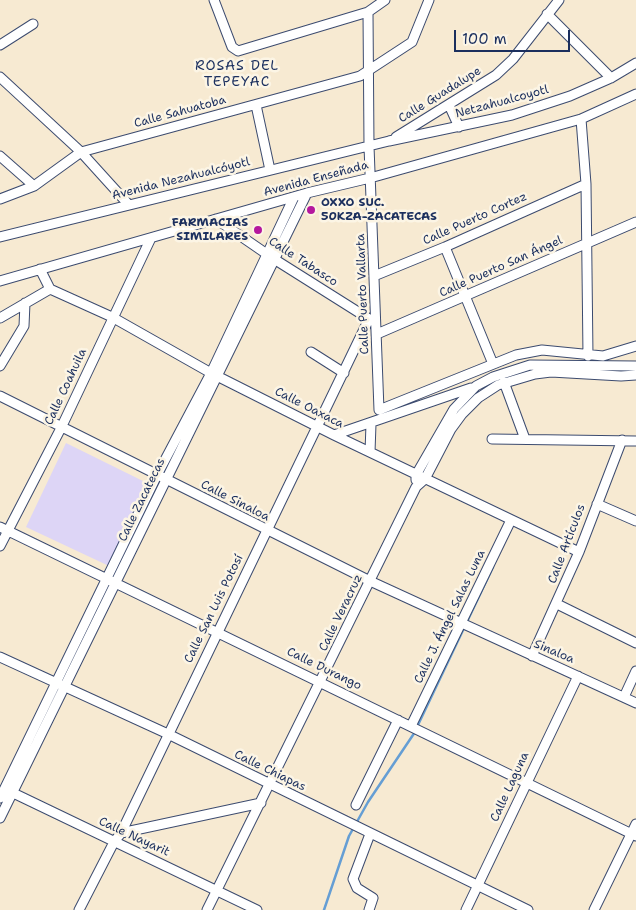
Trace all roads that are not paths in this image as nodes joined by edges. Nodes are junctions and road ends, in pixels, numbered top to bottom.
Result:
1 (214, 0) edge
2 (385, 0) edge
3 (429, 0) edge
4 (559, 0) edge
5 (368, 12) junction
6 (547, 14) junction
7 (33, 24) dead end
8 (0, 45) edge
9 (636, 63) edge
10 (368, 70) junction
11 (0, 77) edge
12 (611, 78) junction
13 (636, 94) edge
14 (256, 105) junction
15 (449, 105) junction
16 (581, 119) junction
17 (459, 126) junction
18 (389, 141) junction
19 (368, 146) junction
20 (81, 152) junction
21 (0, 156) edge
22 (270, 170) junction
23 (370, 178) junction
24 (586, 184) junction
25 (34, 186) junction
26 (307, 193) junction
27 (294, 197) junction
28 (0, 200) edge
29 (129, 205) junction
30 (216, 220) junction
31 (636, 222) edge
32 (0, 237) edge
33 (151, 238) junction
34 (586, 244) junction
35 (445, 247) junction
36 (270, 256) junction
37 (40, 269) junction
38 (374, 276) junction
39 (0, 281) edge
40 (50, 289) junction
41 (466, 296) junction
42 (26, 302) junction
43 (112, 317) junction
44 (0, 318) edge
45 (373, 321) junction
46 (377, 334) junction
47 (636, 346) edge
48 (311, 352) dead end
49 (588, 356) junction
50 (493, 364) junction
51 (0, 366) edge
52 (636, 366) edge
53 (344, 373) junction
54 (214, 374) junction
55 (636, 375) edge
56 (504, 382) junction
57 (476, 386) junction
58 (0, 396) edge
59 (458, 404) junction
60 (465, 410) junction
61 (371, 424) junction
62 (316, 426) junction
63 (61, 428) junction
64 (334, 435) junction
65 (492, 439) dead end
66 (525, 439) junction
67 (622, 440) junction
68 (636, 441) edge
69 (370, 452) junction
70 (162, 477) junction
71 (421, 477) junction
72 (597, 504) junction
73 (511, 520) junction
74 (636, 521) edge
75 (4, 528) edge
76 (266, 530) junction
77 (0, 546) edge
78 (579, 552) junction
79 (107, 580) junction
80 (370, 581) junction
81 (116, 584) junction
82 (557, 604) junction
83 (462, 623) junction
84 (217, 631) junction
85 (636, 643) edge
86 (532, 656) junction
87 (0, 657) edge
88 (636, 671) edge
89 (578, 676) junction
90 (321, 681) junction
91 (61, 686) junction
92 (624, 697) junction
93 (636, 703) edge
94 (398, 720) junction
95 (410, 726) junction
96 (168, 734) junction
97 (525, 783) junction
98 (269, 784) junction
99 (6, 789) edge
100 (0, 798) edge
101 (261, 803) junction
102 (356, 805) dead end
103 (0, 818) edge
104 (636, 824) edge
105 (121, 833) junction
106 (369, 833) junction
107 (634, 835) edge
108 (114, 842) junction
109 (478, 886) junction
110 (218, 890) junction
111 (79, 910) edge
112 (207, 910) edge
113 (257, 910) edge
114 (369, 910) edge
115 (466, 910) edge
116 (528, 910) edge
117 (594, 910) edge

1 - 5 street
2 - 5 street
3 - 10 street, Calle Sahuatoba
4 - 6 street, Calle Guadalupe
5 - 10 street, Calle Puerto Vallarta
6 - 12 street
6 - 15 street, Calle Guadalupe
7 - 8 street
9 - 12 street, Netzahualcoyotl
10 - 14 street, Calle Sahuatoba
10 - 19 street, Calle Puerto Vallarta
11 - 20 street
12 - 17 street, Netzahualcoyotl
13 - 16 street, Avenida Enseñada
14 - 20 street, Calle Sahuatoba
14 - 22 street
15 - 17 street
15 - 18 street, Calle Guadalupe
16 - 23 street, Avenida Enseñada
16 - 24 street
17 - 18 street, Netzahualcoyotl
18 - 19 street, Netzahualcoyotl
19 - 22 street, Avenida Nezahualcóyotl
19 - 23 street, Calle Puerto Vallarta
20 - 25 street, Calle Sahuatoba
20 - 29 street
21 - 25 street
22 - 29 street, Avenida Nezahualcóyotl
23 - 26 street, Avenida Enseñada
23 - 38 street, Calle Puerto Vallarta
24 - 34 street
24 - 35 street, Calle Puerto Cortez
25 - 28 street, Calle Sahuatoba
26 - 27 street, Avenida Enseñada
26 - 36 street, Calle Zacatecas
27 - 30 street, Avenida Enseñada
27 - 36 street, Calle Zacatecas
29 - 32 street, Avenida Nezahualcóyotl
30 - 33 street, Avenida Enseñada
30 - 36 street, Calle Tabasco
31 - 34 street, Calle Puerto San Ángel
33 - 37 street, Avenida Enseñada
33 - 43 street, Calle Coahuila
34 - 41 street, Calle Puerto San Ángel
34 - 49 street
35 - 38 street, Calle Puerto Cortez
35 - 41 street
36 - 45 street, Calle Tabasco
36 - 54 street, Calle Zacatecas
37 - 39 street, Avenida Enseñada
37 - 40 street
38 - 45 street, Calle Puerto Vallarta
40 - 42 street
40 - 43 street, Calle Oaxaca
41 - 46 street, Calle Puerto San Ángel
41 - 50 street
42 - 44 street
42 - 51 street
43 - 54 street, Calle Oaxaca
43 - 63 street, Calle Coahuila
45 - 46 street, Calle Puerto Vallarta
45 - 53 street, Calle San Luis Potosí
46 - 50 street, Calle Puerto Vallarta
47 - 49 street
48 - 53 street
49 - 50 street
52 - 57 street
53 - 62 street, Calle San Luis Potosí
54 - 62 street, Calle Oaxaca
54 - 70 street, Calle Zacatecas
55 - 56 street
56 - 60 street
56 - 66 street
57 - 59 street
57 - 61 street
58 - 63 street, Calle Sinaloa
59 - 60 street
59 - 71 street
60 - 71 street
61 - 64 street
61 - 69 street
62 - 64 street, Calle Oaxaca
62 - 76 street, Calle San Luis Potosí
63 - 70 street, Calle Sinaloa
63 - 75 street, Calle Coahuila
64 - 69 street, Calle Oaxaca
65 - 66 street
66 - 67 street
67 - 68 street
67 - 72 street, Calle Artículos
69 - 71 street, Calle Oaxaca
70 - 76 street, Calle Sinaloa
70 - 79 street, Calle Zacatecas
70 - 81 street, Calle Zacatecas
71 - 73 street, Calle Oaxaca
71 - 80 street, Calle Veracruz
72 - 74 street
72 - 78 street, Calle Artículos
73 - 78 street, Calle Oaxaca
73 - 83 street, Calle J. Ángel Salas Luna
75 - 77 street, Calle Coahuila
75 - 79 street, Calle Durango
76 - 80 street, Calle Sinaloa
76 - 84 street, Calle San Luis Potosí
78 - 82 street, Calle Artículos
79 - 81 street, Calle Durango
79 - 91 street, Calle Zacatecas
80 - 83 street, Calle Sinaloa
80 - 90 street, Calle Veracruz
81 - 84 street, Calle Durango
81 - 91 street, Calle Zacatecas
82 - 85 street
82 - 86 street, Calle Artículos
83 - 86 street, Sinaloa
83 - 95 street, Calle J. Ángel Salas Luna
84 - 90 street, Calle Durango
84 - 96 street, Calle San Luis Potosí
86 - 89 street, Sinaloa
87 - 91 street, Calle Chiapas
88 - 92 street
89 - 92 street, Sinaloa
89 - 97 street, Calle Laguna
90 - 94 street, Calle Durango
90 - 98 street, Calle Veracruz
91 - 96 street, Calle Chiapas
91 - 99 street, Calle Zacatecas
92 - 93 street, Sinaloa
94 - 95 street, Calle Durango
94 - 102 street
95 - 97 street, Calle Durango
96 - 98 street, Calle Chiapas
96 - 105 street, Calle San Luis Potosí
97 - 107 street, Calle Durango
97 - 109 street, Calle Laguna
98 - 101 street, Calle Veracruz
98 - 106 street, Calle Chiapas
99 - 100 street, Calle Zacatecas
99 - 103 street, Calle Zacatecas
99 - 108 street, Calle Nayarit
101 - 105 street, Calle Nayarit
101 - 110 street, Calle Veracruz
104 - 107 street
105 - 108 street, Calle San Luis Potosí
106 - 109 street, Calle Chiapas
106 - 114 street
107 - 117 street
108 - 110 street, Calle Nayarit
108 - 111 street, Calle San Luis Potosí
109 - 115 street, Calle Laguna
109 - 116 street, Calle Chiapas
110 - 112 street, Calle Veracruz
110 - 113 street, Calle Nayarit

